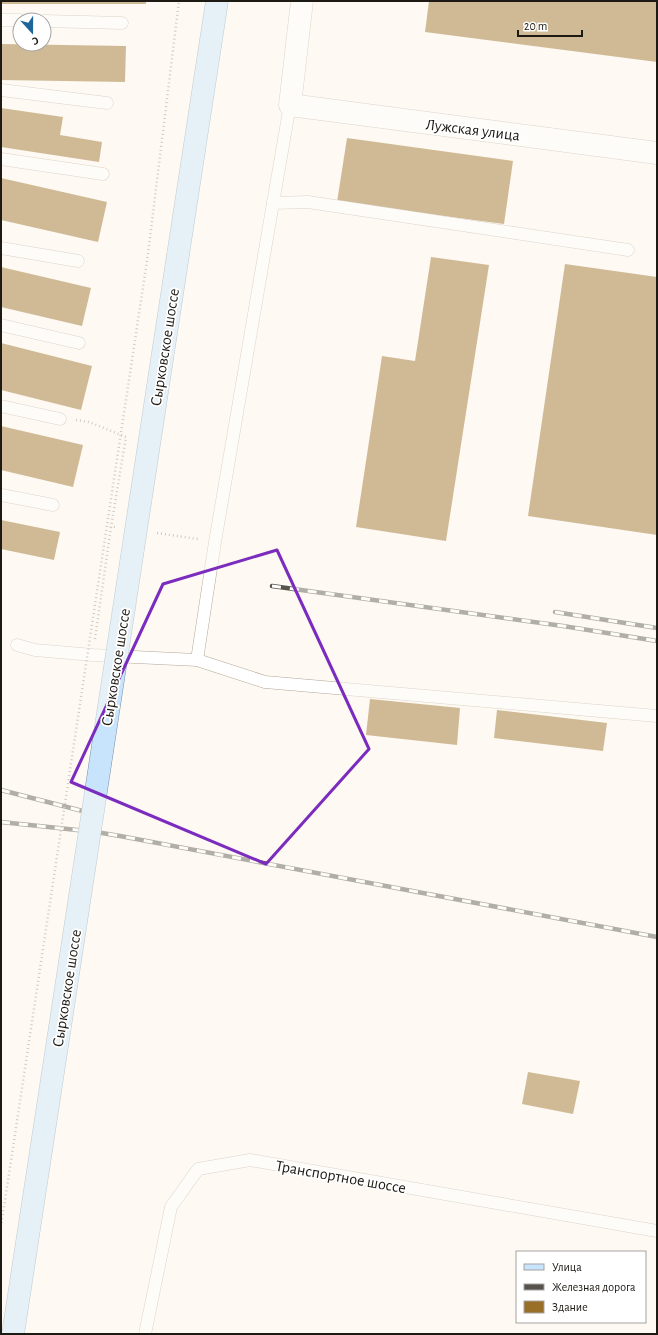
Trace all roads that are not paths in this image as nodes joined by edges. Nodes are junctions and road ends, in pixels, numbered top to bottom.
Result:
1 (217, 1) edge
2 (302, 1) edge
3 (1, 20) edge
4 (12, 20) edge
5 (52, 21) edge
6 (122, 23) dead end
7 (1, 90) edge
8 (108, 103) dead end
9 (290, 105) junction
10 (657, 153) edge
11 (1, 159) edge
12 (103, 174) dead end
13 (273, 203) junction
14 (1, 248) edge
15 (628, 250) dead end
16 (78, 261) dead end
17 (1, 325) edge
18 (79, 343) dead end
19 (1, 406) edge
20 (60, 419) road end
21 (1, 495) edge
22 (53, 505) dead end
23 (17, 645) dead end
24 (197, 660) junction
25 (657, 716) edge
26 (657, 1231) edge
27 (14, 1334) edge
28 (145, 1334) edge

1 - 27 main road, Сырковское шоссе, bridge
2 - 9 street
3 - 4 lane
5 - 6 lane
7 - 8 lane
9 - 10 street, Лужская улица
9 - 13 lane
11 - 12 lane
13 - 15 lane
13 - 24 lane
14 - 16 lane
17 - 18 lane
19 - 20 lane
21 - 22 lane
23 - 24 lane
24 - 25 lane
26 - 28 lane, Транспортное шоссе

